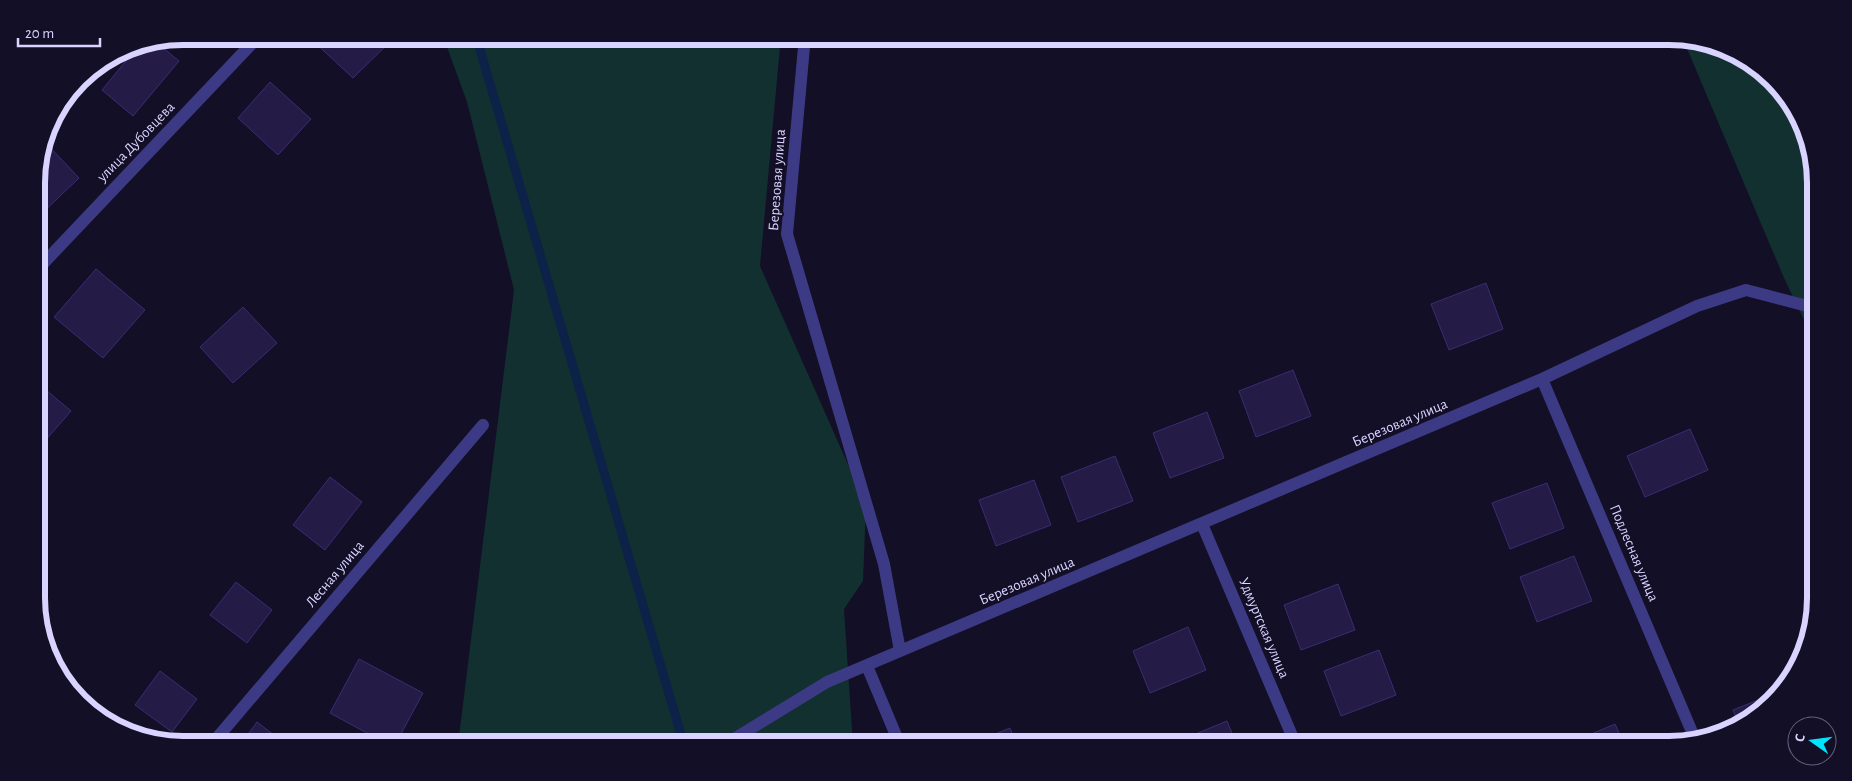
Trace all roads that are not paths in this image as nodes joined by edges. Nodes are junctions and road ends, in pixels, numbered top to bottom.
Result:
1 (250, 45) edge
2 (804, 45) edge
3 (45, 262) edge
4 (1807, 306) edge
5 (1542, 380) junction
6 (483, 425) dead end
7 (1202, 524) junction
8 (900, 652) junction
9 (867, 666) junction
10 (1693, 734) edge
11 (219, 736) edge
12 (739, 736) edge
13 (896, 736) edge
14 (1293, 736) edge

1 - 3 street, улица Дубовцева
2 - 8 street, Березовая улица
4 - 5 street, Березовая улица
5 - 7 street, Березовая улица
5 - 10 street, Подлесная улица
6 - 11 street, Лесная улица
7 - 8 street, Березовая улица
7 - 14 street, Удмуртская улица
8 - 9 street
9 - 12 street
9 - 13 street

